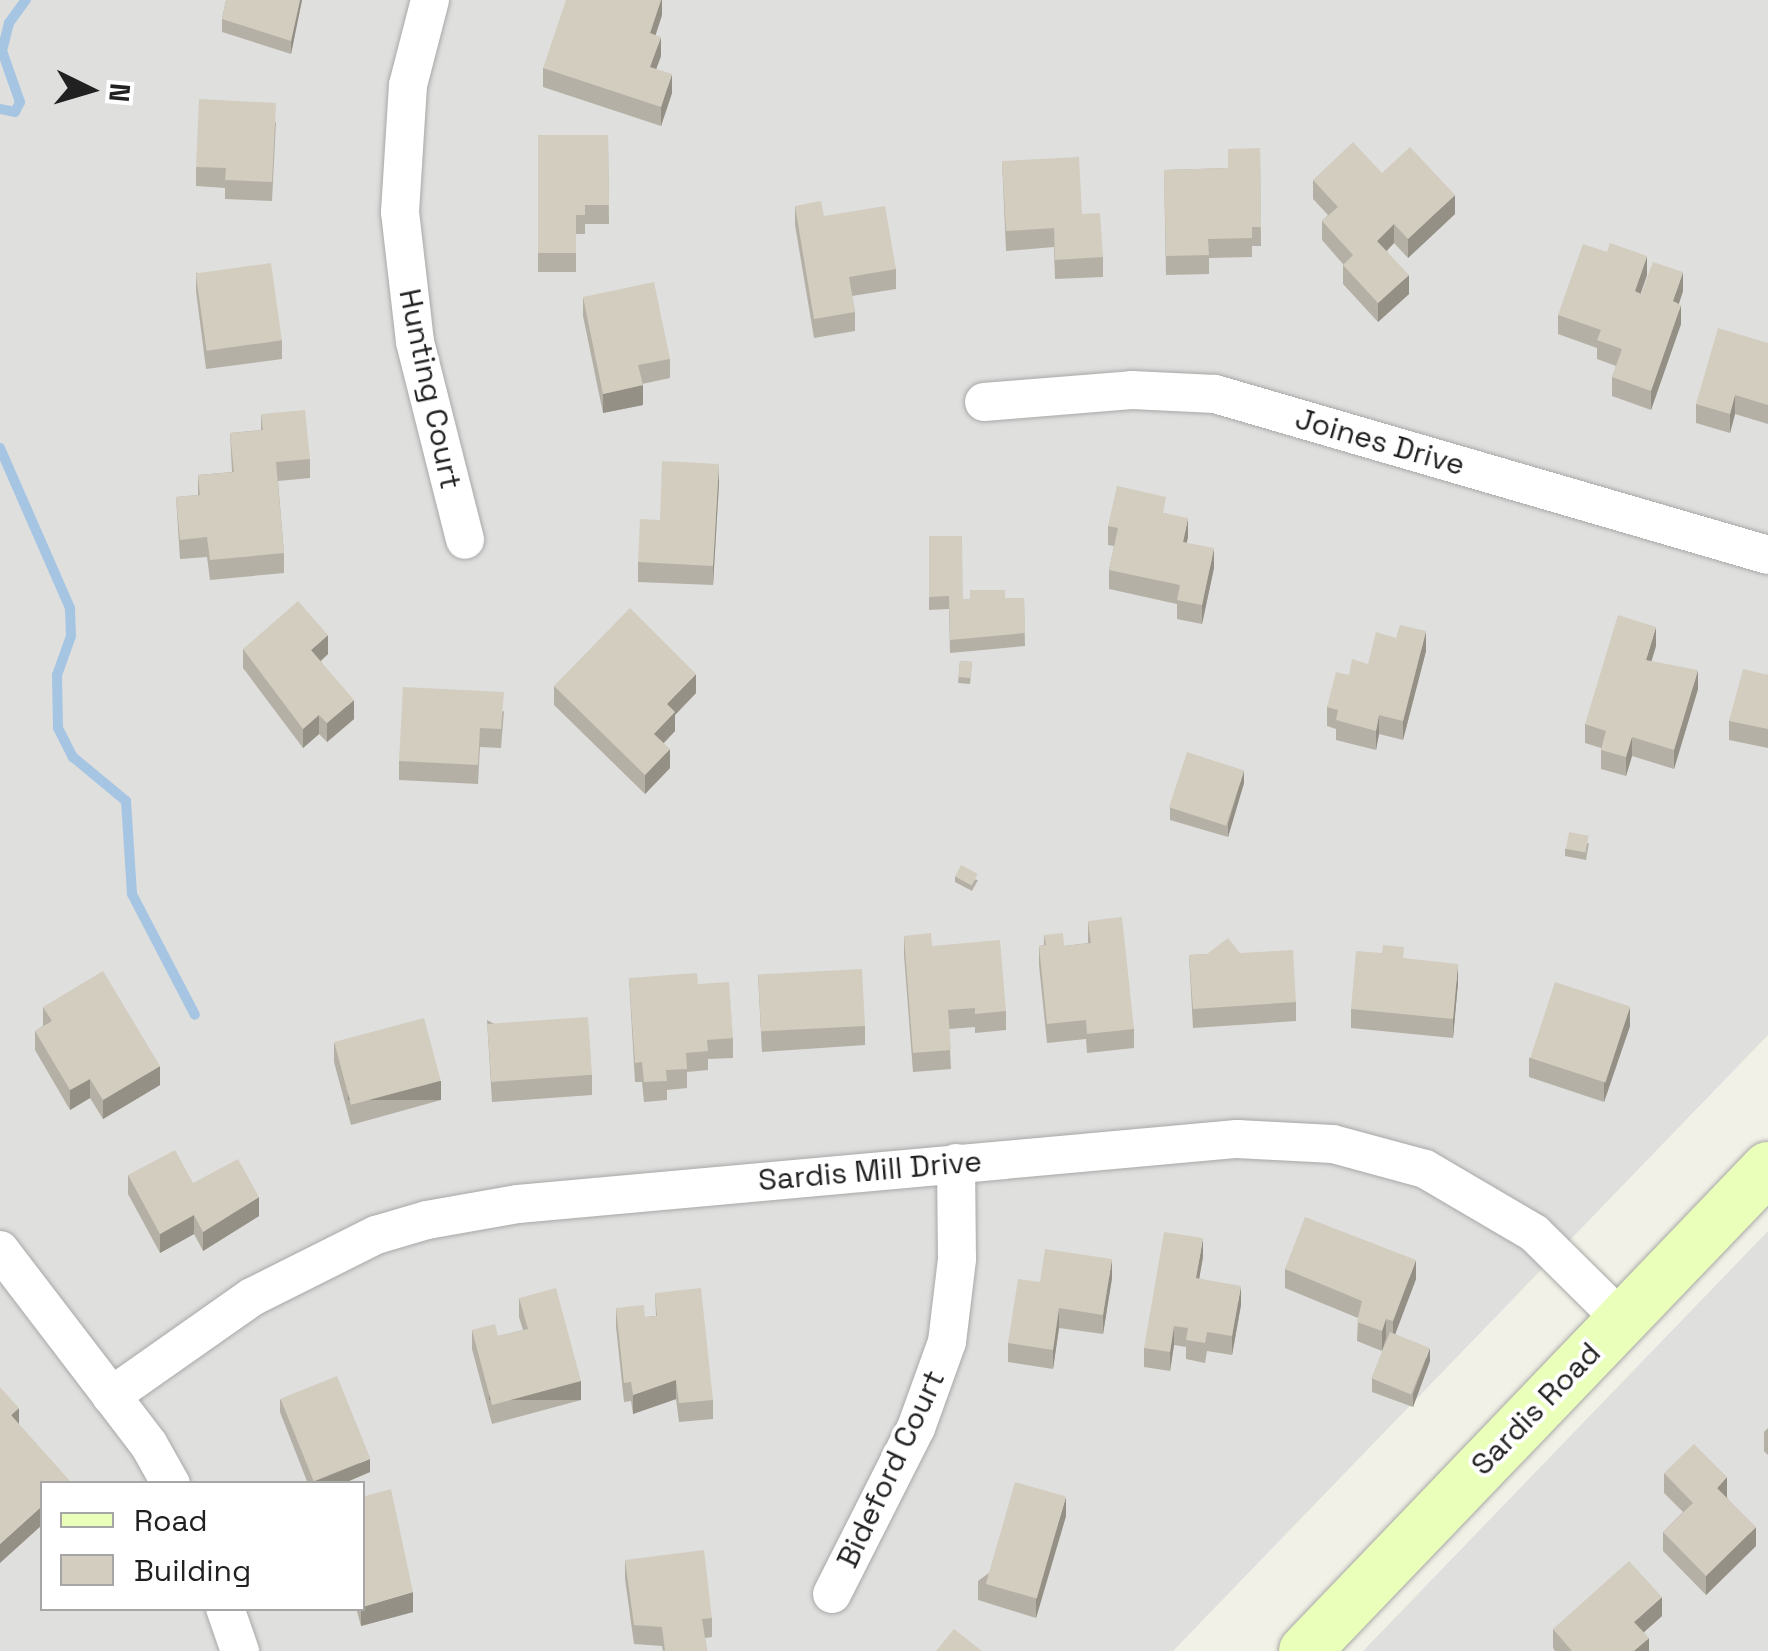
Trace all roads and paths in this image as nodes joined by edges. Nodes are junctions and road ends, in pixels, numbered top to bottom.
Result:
1 (430, 0) edge
2 (984, 402) dead end
3 (465, 540) dead end
4 (1768, 555) edge
5 (956, 1163) junction
6 (1767, 1172) edge
7 (0, 1250) edge
8 (1621, 1318) junction
9 (111, 1396) junction
10 (169, 1481) edge
11 (832, 1594) dead end
12 (226, 1611) edge
13 (240, 1651) edge
14 (1305, 1651) edge

1 - 3 street, Hunting Court
2 - 4 street, Joines Drive
5 - 8 street, Sardis Mill Drive
5 - 9 street, Sardis Mill Drive
5 - 11 street, Bideford Court
6 - 8 main road, Sardis Road
7 - 9 street
8 - 14 main road, Sardis Road
9 - 10 street
12 - 13 street

